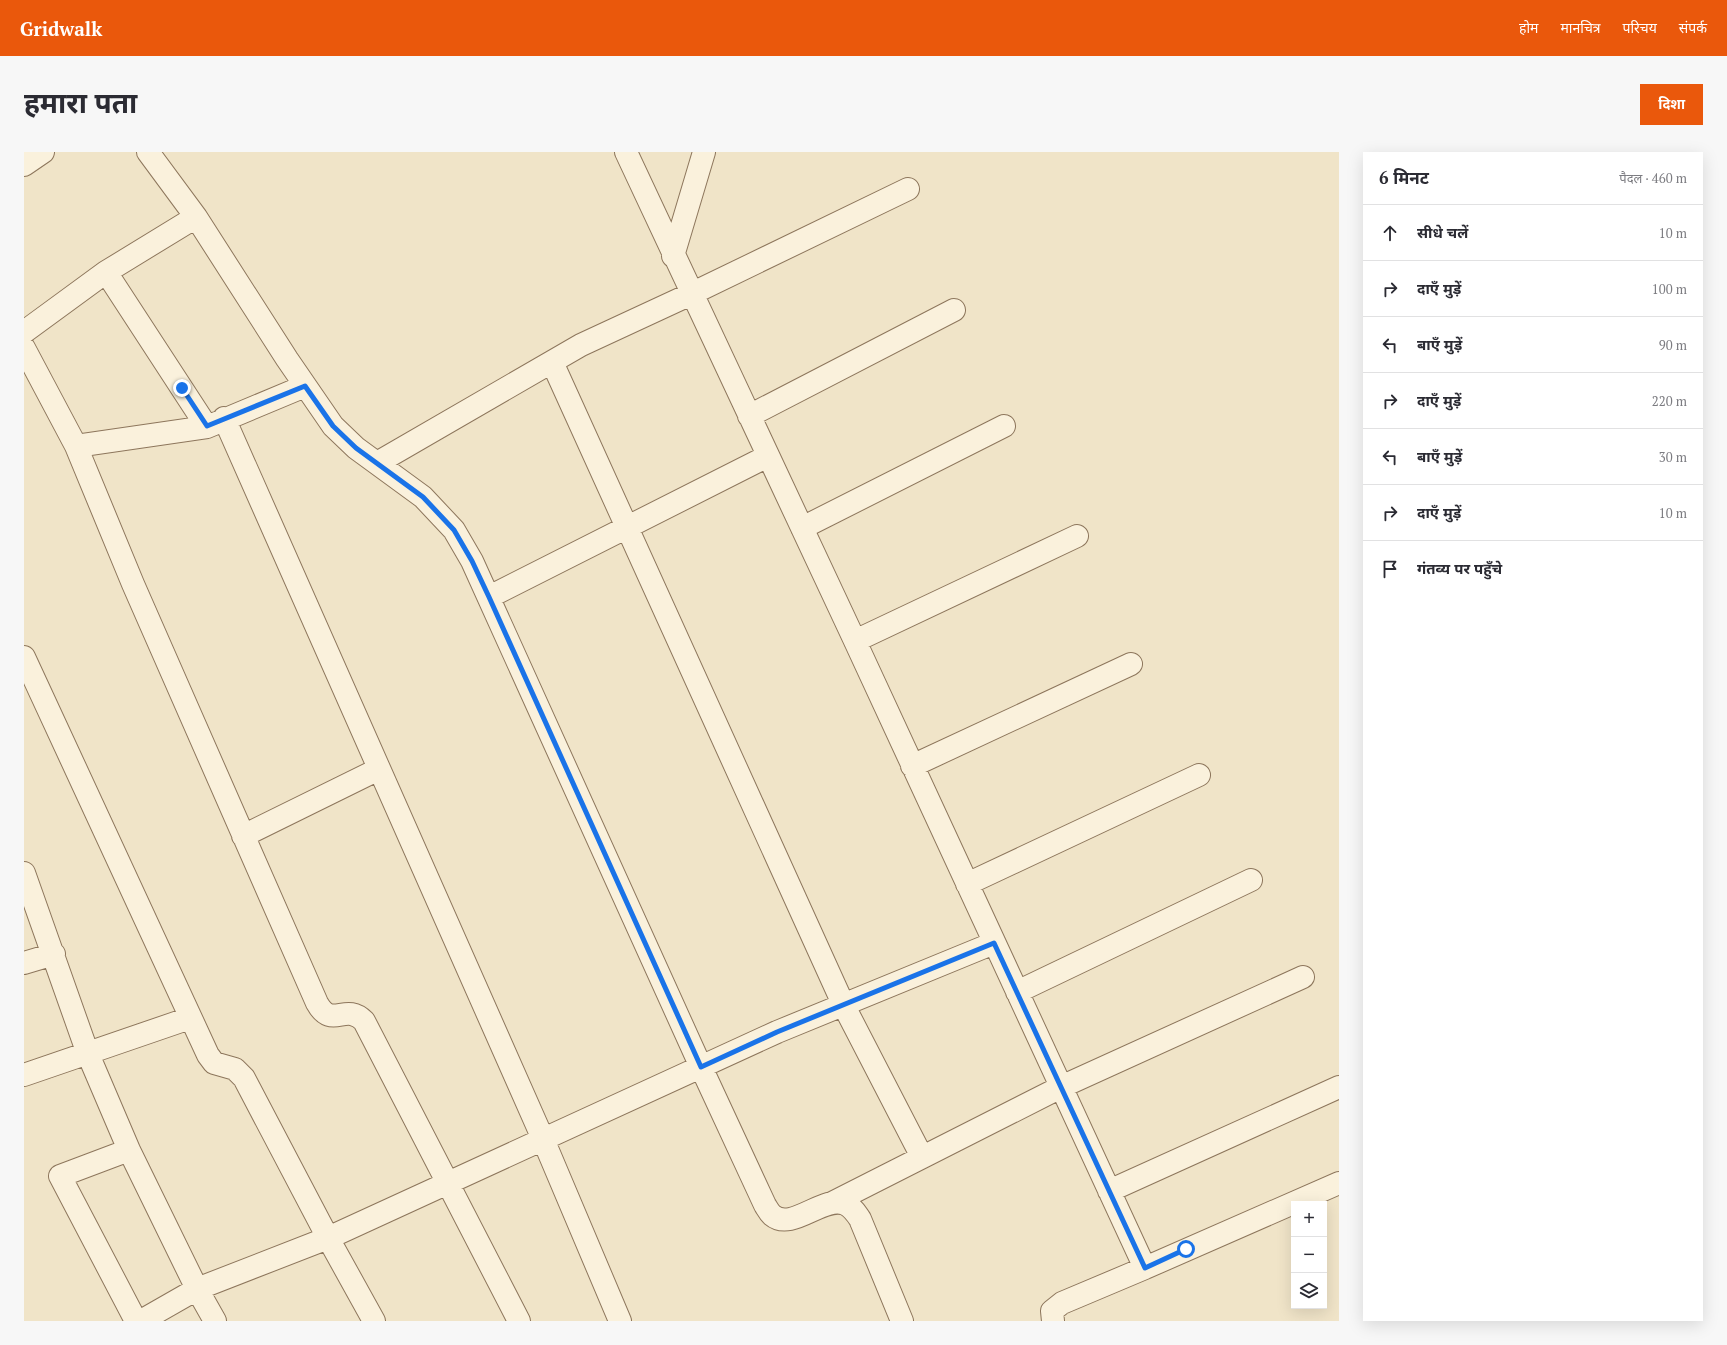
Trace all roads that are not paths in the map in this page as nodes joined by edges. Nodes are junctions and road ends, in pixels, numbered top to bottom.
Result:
1 (43, 152) edge
2 (148, 152) edge
3 (626, 152) edge
4 (704, 152) edge
5 (24, 165) edge
6 (908, 189) dead end
7 (196, 217) junction
8 (673, 256) junction
9 (106, 272) junction
10 (692, 294) junction
11 (954, 310) dead end
12 (24, 332) edge
13 (24, 348) edge
14 (552, 362) junction
15 (305, 386) junction
16 (749, 416) junction
17 (215, 422) junction
18 (1004, 426) dead end
19 (76, 446) junction
20 (768, 456) junction
21 (377, 463) junction
22 (627, 528) junction
23 (802, 528) junction
24 (1077, 536) dead end
25 (489, 597) junction
26 (855, 641) junction
27 (24, 657) edge
28 (1131, 664) dead end
29 (912, 766) junction
30 (379, 769) junction
31 (1199, 775) dead end
32 (243, 836) junction
33 (24, 873) edge
34 (1251, 880) dead end
35 (967, 884) junction
36 (994, 943) junction
37 (54, 954) junction
38 (24, 963) edge
39 (1303, 977) dead end
40 (1017, 992) junction
41 (844, 1006) junction
42 (190, 1018) junction
43 (88, 1054) junction
44 (701, 1067) junction
45 (24, 1075) edge
46 (1339, 1086) edge
47 (1061, 1087) junction
48 (542, 1139) junction
49 (129, 1150) junction
50 (922, 1157) junction
51 (447, 1182) junction
52 (1339, 1183) edge
53 (1110, 1191) junction
54 (832, 1203) junction
55 (328, 1238) junction
56 (1145, 1268) junction
57 (197, 1289) junction
58 (136, 1321) edge
59 (141, 1321) edge
60 (215, 1321) edge
61 (374, 1321) edge
62 (519, 1321) edge
63 (620, 1321) edge
64 (902, 1321) edge
65 (1053, 1321) edge

1 - 5 street
2 - 7 street
3 - 8 street
4 - 8 street
6 - 10 street
7 - 9 street
7 - 15 street
8 - 10 street
9 - 12 street
9 - 17 street
10 - 14 street
10 - 16 street
11 - 16 street
13 - 19 street
14 - 21 street
14 - 22 street
15 - 17 street
15 - 21 street
16 - 20 street
17 - 19 street
17 - 30 street
18 - 23 street
19 - 32 street
20 - 22 street
20 - 23 street
21 - 25 street
22 - 25 street
22 - 41 street
23 - 26 street
24 - 26 street
25 - 44 street
26 - 29 street
27 - 42 street
28 - 29 street
29 - 35 street
30 - 32 street
30 - 48 street
31 - 35 street
32 - 51 street
33 - 37 street
34 - 40 street
35 - 36 street
36 - 40 street
36 - 41 street
37 - 38 street
37 - 43 street
39 - 47 street
40 - 47 street
41 - 44 street
41 - 50 street
42 - 43 street
42 - 55 street
43 - 45 street
43 - 49 street
44 - 48 street
44 - 54 street
46 - 53 street
47 - 50 street
47 - 53 street
48 - 51 street
48 - 63 street
49 - 57 street
49 - 58 street
50 - 54 street
51 - 55 street
51 - 62 street
52 - 56 street
53 - 56 street
54 - 64 street
55 - 57 street
55 - 61 street
56 - 65 street
57 - 59 street
57 - 60 street

